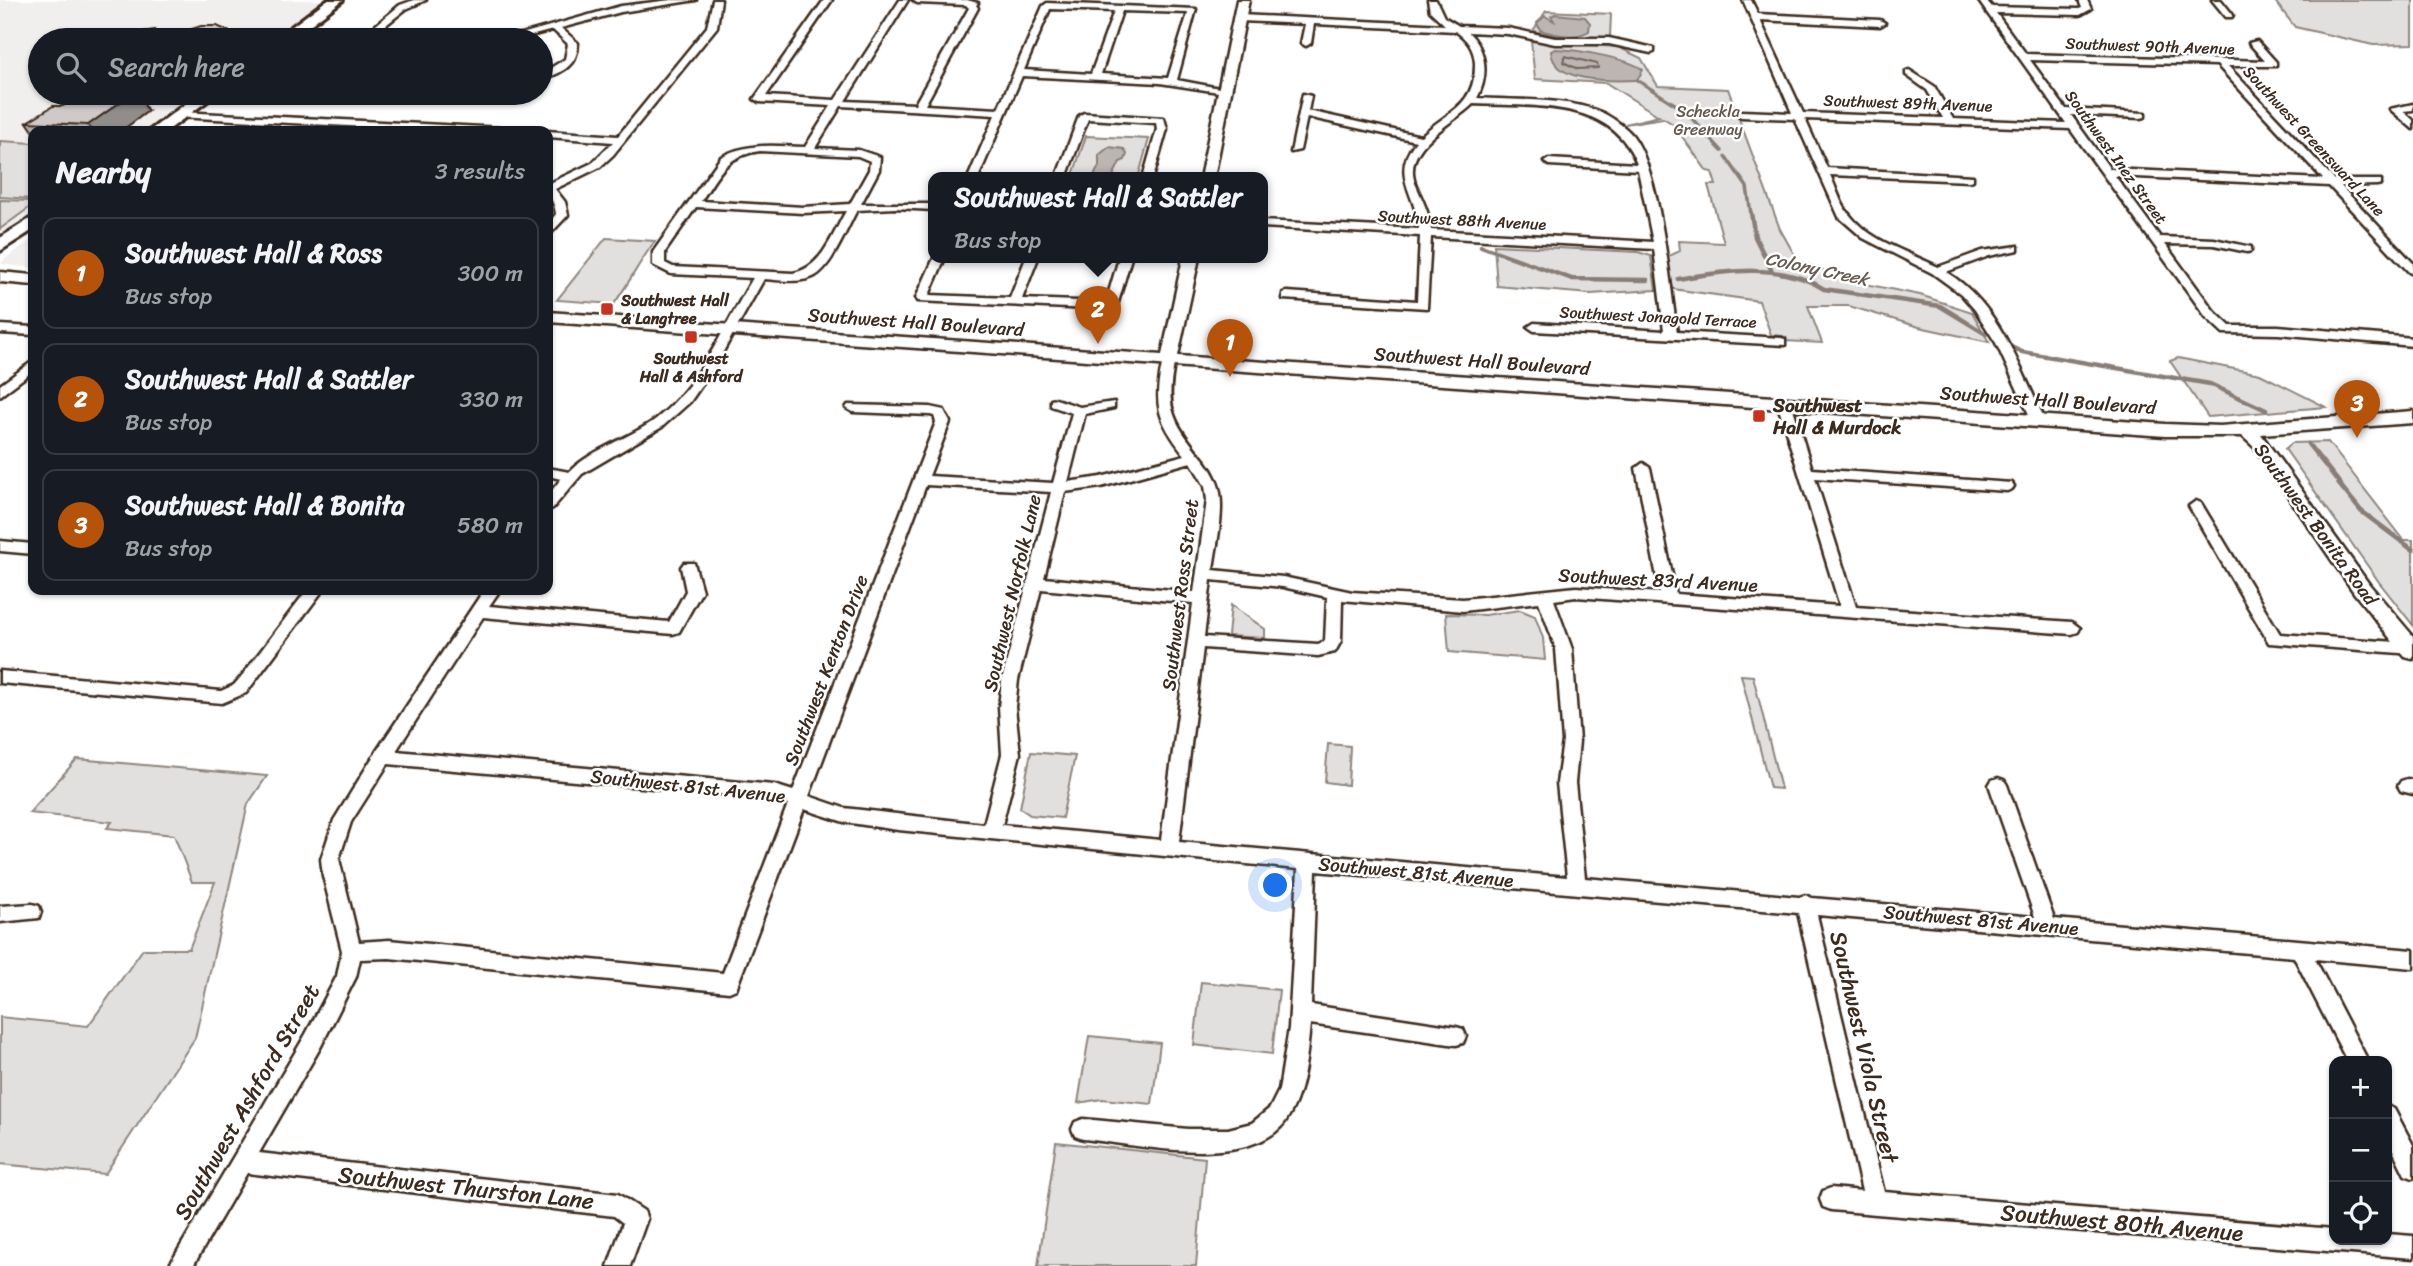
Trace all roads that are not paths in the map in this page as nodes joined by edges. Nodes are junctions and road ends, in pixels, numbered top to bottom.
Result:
1 (336, 0) edge
2 (422, 0) edge
3 (692, 0) edge
4 (717, 0) edge
5 (828, 0) edge
6 (904, 0) edge
7 (917, 0) edge
8 (1243, 0) edge
9 (1432, 0) edge
10 (1747, 0) edge
11 (1982, 0) edge
12 (2084, 0) edge
13 (2216, 0) edge
14 (649, 2) edge
15 (1119, 8) junction
16 (1989, 10) junction
17 (2229, 15) dead end
18 (1755, 17) junction
19 (1240, 18) junction
20 (1310, 21) junction
21 (1880, 23) dead end
22 (555, 27) junction
23 (1452, 27) junction
24 (298, 28) edge
25 (377, 28) edge
26 (551, 28) edge
27 (1306, 43) dead end
28 (2254, 43) dead end
29 (1651, 50) dead end
30 (2025, 57) junction
31 (2221, 64) junction
32 (553, 72) edge
33 (1909, 72) dead end
34 (1019, 73) junction
35 (1095, 76) junction
36 (1172, 82) junction
37 (1225, 90) junction
38 (1306, 96) dead end
39 (1472, 101) junction
40 (838, 104) junction
41 (194, 105) edge
42 (919, 107) junction
43 (2413, 107) edge
44 (1002, 112) junction
45 (2064, 112) junction
46 (1303, 113) junction
47 (1741, 114) dead end
48 (1797, 114) junction
49 (180, 115) junction
50 (2141, 115) dead end
51 (257, 119) junction
52 (1948, 120) junction
53 (165, 126) edge
54 (248, 126) edge
55 (341, 126) edge
56 (2074, 126) junction
57 (2413, 126) edge
58 (553, 134) edge
59 (619, 139) junction
60 (1420, 139) junction
61 (808, 150) junction
62 (1295, 150) dead end
63 (1549, 162) dead end
64 (1643, 167) junction
65 (1822, 171) junction
66 (976, 172) edge
67 (1063, 172) edge
68 (1150, 172) edge
69 (1208, 172) edge
70 (2107, 172) junction
71 (1969, 178) dead end
72 (2377, 182) dead end
73 (2332, 183) junction
74 (553, 186) edge
75 (553, 194) edge
76 (693, 204) junction
77 (853, 207) junction
78 (928, 207) edge
79 (1268, 224) edge
80 (553, 225) edge
81 (28, 226) edge
82 (1424, 235) junction
83 (2156, 240) junction
84 (0, 246) edge
85 (1660, 246) junction
86 (2014, 248) dead end
87 (2247, 249) dead end
88 (937, 263) edge
89 (1030, 263) edge
90 (1124, 263) edge
91 (1190, 263) edge
92 (2413, 270) edge
93 (1937, 271) junction
94 (760, 276) junction
95 (0, 278) edge
96 (28, 280) edge
97 (1287, 296) dead end
98 (1014, 303) junction
99 (553, 317) edge
100 (1534, 327) dead end
101 (0, 329) edge
102 (727, 330) junction
103 (28, 331) edge
104 (1671, 334) junction
105 (1781, 342) dead end
106 (2413, 342) edge
107 (1169, 360) junction
108 (28, 369) edge
109 (0, 392) edge
110 (1784, 402) junction
111 (1056, 403) dead end
112 (1109, 405) dead end
113 (853, 408) dead end
114 (1080, 411) junction
115 (2413, 417) edge
116 (2038, 420) junction
117 (2246, 430) junction
118 (1194, 457) junction
119 (1643, 468) dead end
120 (553, 473) edge
121 (1805, 473) junction
122 (568, 477) junction
123 (920, 480) junction
124 (2007, 486) dead end
125 (1058, 488) junction
126 (553, 498) edge
127 (2196, 506) dead end
128 (0, 546) edge
129 (28, 549) edge
130 (689, 567) dead end
131 (1203, 574) junction
132 (1035, 583) junction
133 (1335, 593) junction
134 (1543, 594) junction
135 (311, 595) edge
136 (489, 595) edge
137 (1669, 597) junction
138 (1201, 598) junction
139 (1849, 610) junction
140 (479, 611) junction
141 (2072, 628) dead end
142 (1195, 642) junction
143 (2412, 650) edge
144 (0, 677) edge
145 (382, 757) junction
146 (1998, 785) dead end
147 (799, 799) junction
148 (991, 832) junction
149 (1169, 849) junction
150 (1307, 862) junction
151 (1577, 886) junction
152 (1805, 904) junction
153 (32, 912) dead end
154 (0, 914) edge
155 (2047, 926) junction
156 (2300, 949) junction
157 (352, 951) junction
158 (2413, 959) edge
159 (1299, 1013) junction
160 (1456, 1036) dead end
161 (2355, 1056) edge
162 (2389, 1119) edge
163 (1083, 1129) dead end
164 (242, 1163) junction
165 (2413, 1165) edge
166 (1831, 1199) dead end
167 (1876, 1203) junction
168 (2413, 1247) edge
169 (180, 1266) edge
170 (619, 1266) edge

1 - 24 main road
2 - 25 street
3 - 14 street
4 - 59 street
5 - 40 street
6 - 40 street
7 - 42 street
8 - 19 main road
9 - 23 street
10 - 18 street
11 - 16 street, Southwest Inez Street
12 - 16 street
13 - 17 street
14 - 22 street
15 - 34 street
15 - 35 street
15 - 36 street
16 - 30 street, Southwest Inez Street
18 - 21 street
18 - 48 street
19 - 20 street
19 - 37 main road
20 - 23 street
20 - 27 street
22 - 26 street
22 - 32 street
23 - 29 street
23 - 39 street
28 - 31 street, Southwest 90th Avenue
30 - 31 street, Southwest 90th Avenue
30 - 45 street, Southwest Inez Street
31 - 73 street, Southwest Greensward Lane
33 - 52 street
34 - 35 street
34 - 44 street
35 - 36 street
36 - 37 street
37 - 69 main road
38 - 46 street
39 - 60 street
39 - 64 street
40 - 42 street
40 - 61 street
41 - 49 main road
42 - 44 street
43 - 57 street
44 - 66 street
45 - 50 street
45 - 56 street, Southwest Inez Street
46 - 60 street
46 - 62 street
47 - 48 street, Southwest 89th Avenue
48 - 52 street, Southwest 89th Avenue
48 - 65 street
49 - 51 street
49 - 53 main road
51 - 54 street
51 - 55 street
52 - 56 street, Southwest 89th Avenue
56 - 70 street, Southwest Inez Street
58 - 59 street
59 - 74 street
60 - 82 street
61 - 76 street
61 - 77 street
63 - 64 street
64 - 85 street
65 - 71 street
65 - 93 street
67 - 68 street
70 - 73 street
70 - 83 street, Southwest Inez Street
72 - 73 street
73 - 92 street, Southwest Greensward Lane
75 - 80 street
76 - 77 street
76 - 94 street
77 - 78 street
77 - 94 street
79 - 82 street, Southwest 88th Avenue
81 - 84 main road
82 - 85 street, Southwest 88th Avenue
82 - 97 street
83 - 87 street
83 - 106 street, Southwest Inez Street
85 - 104 street
86 - 93 street
88 - 98 street
89 - 98 street
90 - 98 street
91 - 107 main road
93 - 116 street
94 - 102 street
95 - 96 main road
99 - 102 main road, Southwest Hall Boulevard
100 - 104 street, Southwest Jonagold Terrace
101 - 103 street
102 - 107 main road, Southwest Hall Boulevard
102 - 122 street
104 - 105 street, Southwest Jonagold Terrace
107 - 110 main road, Southwest Hall Boulevard
107 - 118 street, Southwest Ross Street
108 - 109 street
110 - 116 main road, Southwest Hall Boulevard
110 - 121 street
111 - 114 street
112 - 114 street
113 - 123 street, Southwest Kenton Drive
114 - 125 street, Southwest Norfolk Lane
115 - 117 main road, Southwest Hall Boulevard
116 - 117 main road, Southwest Hall Boulevard
117 - 143 main road, Southwest Bonita Road
118 - 125 street
118 - 131 street, Southwest Ross Street
119 - 137 street
120 - 122 street
121 - 124 street
121 - 139 street
122 - 126 street
123 - 125 street
123 - 147 street, Southwest Kenton Drive
125 - 132 street, Southwest Norfolk Lane
127 - 143 street
128 - 129 street
130 - 140 street
131 - 133 street, Southwest 83rd Avenue
131 - 138 street, Southwest Ross Street
132 - 138 street
132 - 148 street, Southwest Norfolk Lane
133 - 134 street, Southwest 83rd Avenue
133 - 142 street
134 - 137 street, Southwest 83rd Avenue
134 - 151 street
135 - 144 street
136 - 140 street
137 - 139 street, Southwest 83rd Avenue
138 - 142 street, Southwest Ross Street
139 - 141 street, Southwest 83rd Avenue
140 - 145 street
142 - 149 street, Southwest Ross Street
145 - 147 street, Southwest 81st Avenue
145 - 157 street
146 - 155 street
147 - 148 street, Southwest 81st Avenue
147 - 157 street, Southwest Kenton Drive
148 - 149 street, Southwest 81st Avenue
149 - 150 street, Southwest 81st Avenue
150 - 151 street, Southwest 81st Avenue
150 - 159 street
151 - 152 street, Southwest 81st Avenue
152 - 155 street, Southwest 81st Avenue
152 - 167 street, Southwest Viola Street
153 - 154 street
155 - 156 street, Southwest 81st Avenue
156 - 158 street, Southwest 81st Avenue
156 - 161 street
157 - 164 street, Southwest Ashford Street
159 - 160 street
159 - 163 street
162 - 165 street
164 - 169 street, Southwest Ashford Street
164 - 170 street, Southwest Thurston Lane
166 - 167 street, Southwest 80th Avenue
167 - 168 street, Southwest 80th Avenue

